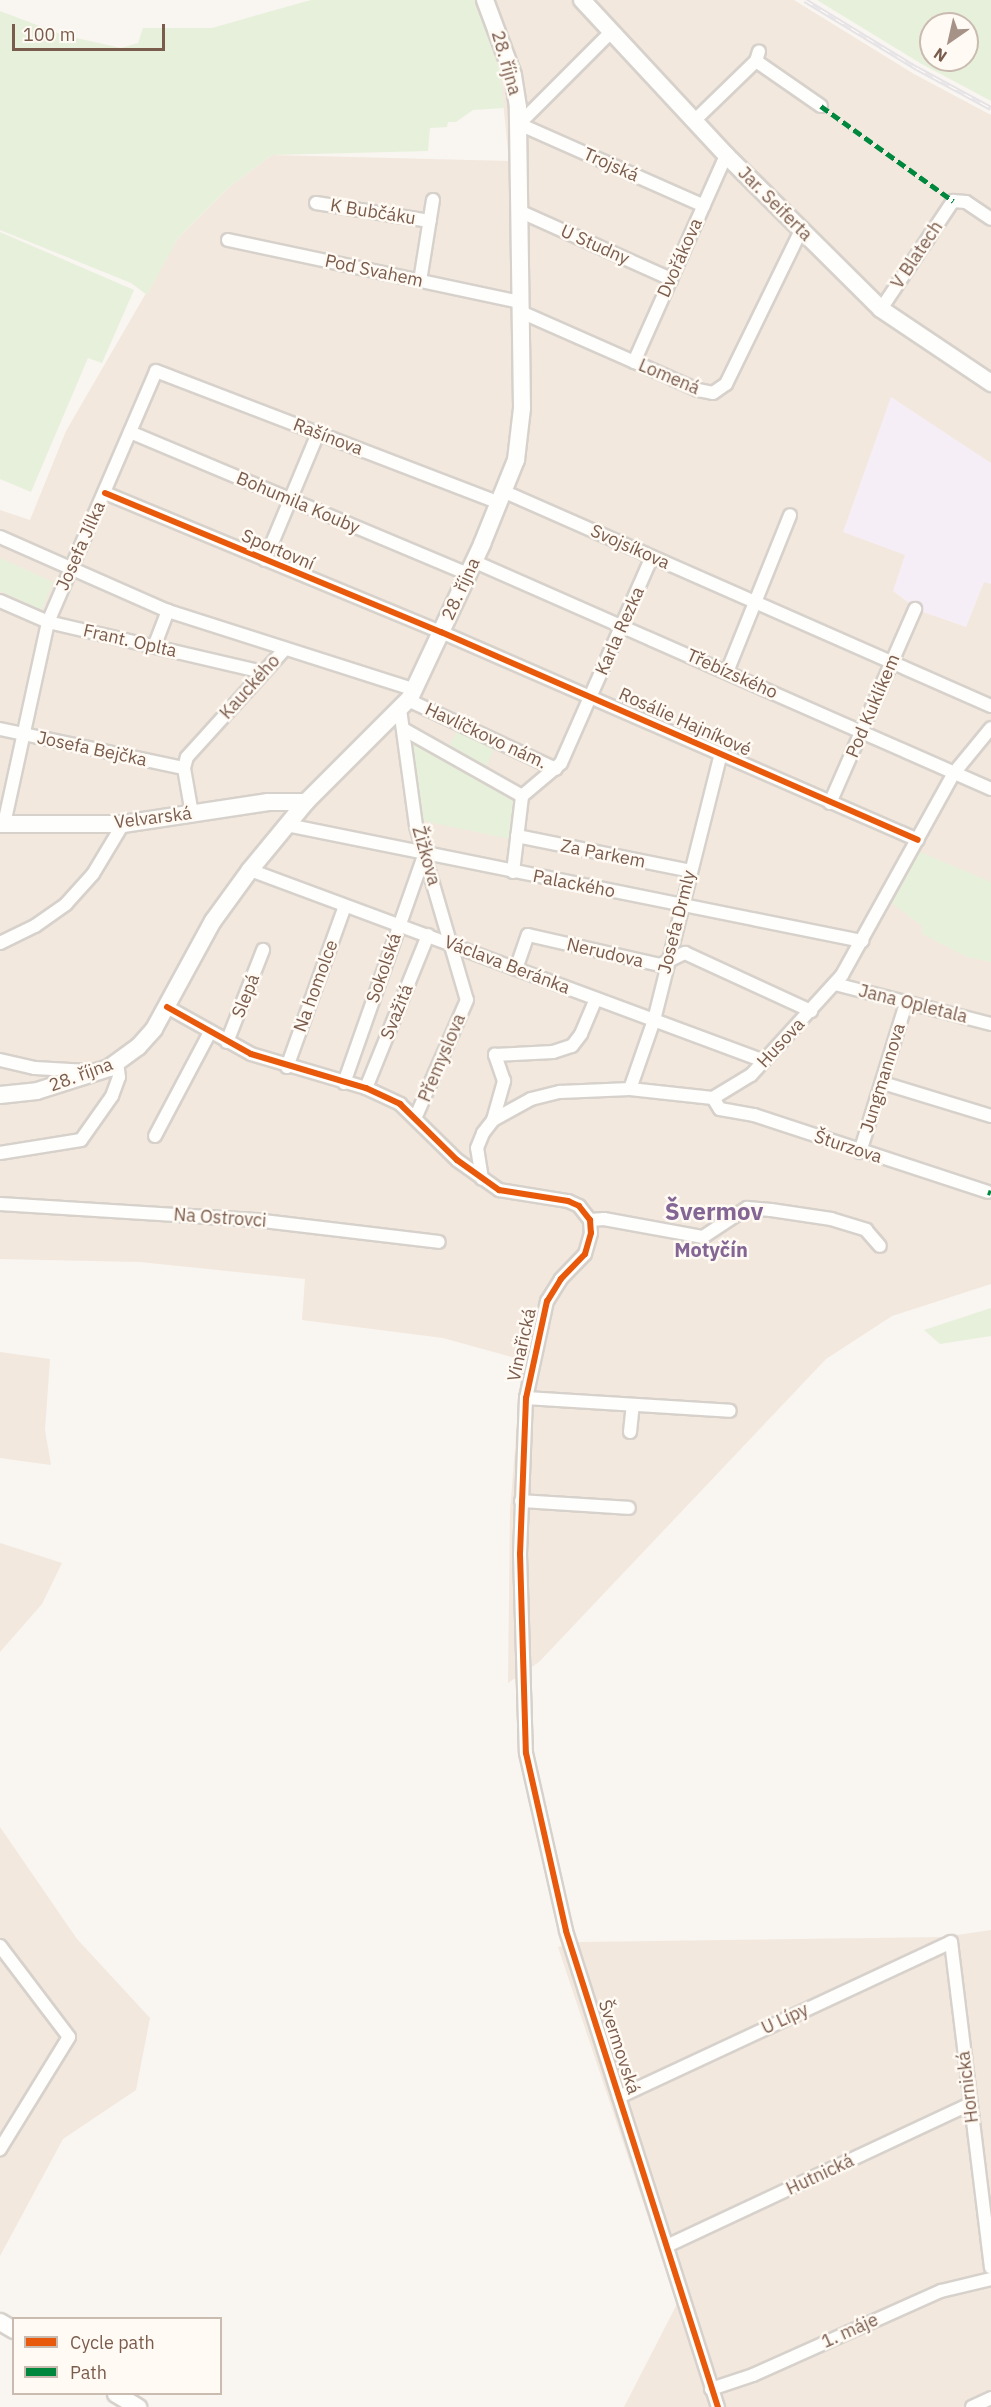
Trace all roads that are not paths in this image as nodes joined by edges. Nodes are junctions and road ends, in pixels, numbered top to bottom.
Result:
1 (485, 0) edge
2 (582, 0) edge
3 (611, 32) junction
4 (821, 106) dead end
5 (694, 121) junction
6 (519, 124) junction
7 (726, 155) junction
8 (433, 200) dead end
9 (316, 203) dead end
10 (704, 206) junction
11 (519, 211) junction
12 (991, 219) edge
13 (430, 221) junction
14 (801, 230) junction
15 (228, 240) dead end
16 (671, 279) junction
17 (420, 280) junction
18 (521, 307) junction
19 (881, 309) junction
20 (634, 362) junction
21 (156, 371) joint
22 (991, 383) edge
23 (130, 432) junction
24 (318, 433) junction
25 (105, 493) junction
26 (502, 498) junction
27 (290, 499) junction
28 (790, 515) dead end
29 (0, 537) edge
30 (652, 557) junction
31 (265, 560) junction
32 (470, 567) junction
33 (70, 568) junction
34 (0, 601) edge
35 (756, 602) junction
36 (915, 609) dead end
37 (168, 611) junction
38 (48, 622) junction
39 (623, 625) junction
40 (441, 632) junction
41 (154, 647) junction
42 (285, 649) junction
43 (891, 663) junction
44 (264, 672) junction
45 (727, 672) junction
46 (591, 697) junction
47 (408, 700) junction
48 (991, 706) edge
49 (991, 728) edge
50 (0, 729) edge
51 (405, 730) junction
52 (862, 732) junction
53 (22, 734) junction
54 (721, 754) junction
55 (184, 768) junction
56 (556, 769) junction
57 (954, 773) junction
58 (991, 789) edge
59 (522, 796) junction
60 (306, 802) junction
61 (830, 803) junction
62 (192, 814) junction
63 (2, 824) edge
64 (123, 824) junction
65 (287, 825) junction
66 (517, 836) junction
67 (918, 840) junction
68 (425, 853) junction
69 (250, 870) junction
70 (690, 871) junction
71 (513, 872) junction
72 (682, 905) junction
73 (345, 906) junction
74 (399, 925) junction
75 (428, 935) junction
76 (862, 941) junction
77 (0, 943) edge
78 (450, 944) junction
79 (263, 950) dead end
80 (667, 962) junction
81 (516, 969) junction
82 (835, 984) junction
83 (596, 999) junction
84 (467, 1000) joint
85 (906, 1003) junction
86 (167, 1007) junction
87 (811, 1011) junction
88 (654, 1020) junction
89 (991, 1024) edge
90 (210, 1032) junction
91 (227, 1042) junction
92 (0, 1060) edge
93 (765, 1061) junction
94 (117, 1063) junction
95 (286, 1067) junction
96 (99, 1072) junction
97 (344, 1083) junction
98 (883, 1083) junction
99 (366, 1088) junction
100 (630, 1089) junction
101 (0, 1095) edge
102 (713, 1098) junction
103 (416, 1116) junction
104 (991, 1116) edge
105 (493, 1120) junction
106 (155, 1136) dead end
107 (861, 1152) junction
108 (0, 1153) edge
109 (482, 1179) junction
110 (988, 1192) dead end
111 (0, 1204) edge
112 (590, 1220) junction
113 (439, 1242) dead end
114 (880, 1246) dead end
115 (526, 1398) junction
116 (633, 1405) junction
117 (730, 1411) dead end
118 (630, 1432) dead end
119 (520, 1501) junction
120 (629, 1508) dead end
121 (522, 1689) joint
122 (951, 1942) joint
123 (0, 1947) edge
124 (619, 2097) junction
125 (970, 2104) junction
126 (0, 2150) edge
127 (669, 2245) junction
128 (991, 2268) edge
129 (991, 2279) edge
130 (711, 2389) junction
131 (118, 2395) edge
132 (991, 2398) edge
133 (138, 2407) edge
134 (718, 2407) edge
135 (972, 2407) edge

1 - 6 main road, 28. října
2 - 3 main road, Jar. Seiferta
3 - 5 main road, Jar. Seiferta
3 - 6 street
4 - 5 street
5 - 7 main road, Jar. Seiferta
6 - 10 street, Trojská
6 - 11 main road, 28. října
7 - 10 street, Dvořákova
7 - 14 main road, Jar. Seiferta
8 - 13 street, K Bubčáku
9 - 13 street, K Bubčáku
10 - 16 street, Dvořákova
11 - 16 street, U Studny
11 - 18 main road, 28. října
12 - 19 street, V Blatech
13 - 17 street, K Bubčáku
14 - 19 main road, Jar. Seiferta
14 - 20 street, Lomená
15 - 17 street, Pod Svahem
16 - 20 street, Dvořákova
17 - 18 street, Pod Svahem
18 - 20 street, Lomená
18 - 26 main road, 28. října
19 - 22 main road, Jar. Seiferta
21 - 23 street, Josefa Jílka
21 - 24 street, Rašínova
23 - 25 street, Josefa Jílka
23 - 27 street, Bohumila Kouby
24 - 26 street, Rašínova
24 - 27 street
25 - 31 street, Sportovní
25 - 33 street, Josefa Jílka
26 - 30 street, Svojsíkova
26 - 32 main road, 28. října
27 - 31 street
27 - 32 street, Bohumila Kouby
28 - 35 street
29 - 33 street
30 - 35 street, Svojsíkova
30 - 39 street, Karla Rezka
31 - 40 street, Sportovní
32 - 39 street, Třebízského
32 - 40 main road, 28. října
33 - 37 street
33 - 38 street, Josefa Jílka
34 - 38 street, Frant. Oplta
35 - 43 street, Svojsíkova
35 - 45 street
36 - 43 street, Pod Kuklíkem
37 - 41 street
37 - 42 street
38 - 41 street, Frant. Oplta
38 - 53 street, Josefa Jílka
39 - 45 street, Třebízského
39 - 46 street, Karla Rezka
40 - 46 street, Rosálie Hajníkové
40 - 47 main road, 28. října
41 - 44 street, Frant. Oplta
42 - 44 street, Kauckého
42 - 47 street, Kauckého
43 - 48 street, Svojsíkova
43 - 52 street, Pod Kuklíkem
44 - 55 street, Kauckého
45 - 52 street, Třebízského
46 - 54 street, Rosálie Hajníkové
46 - 56 street, Karla Rezka
47 - 51 street, Žižkova
47 - 56 street, Havlíčkovo nám.
47 - 60 main road, 28. října
49 - 57 street, Husova
50 - 53 street, Josefa Bejčka
51 - 59 street, Havlíčkovo nám.
51 - 68 street, Žižkova
52 - 57 street, Třebízského
52 - 61 street, Pod Kuklíkem
53 - 55 street, Josefa Bejčka
53 - 63 street, Josefa Jílka
54 - 61 street, Rosálie Hajníkové
54 - 70 street, Josefa Drmly
55 - 62 street
56 - 59 street, Havlíčkovo nám.
57 - 58 street, Třebízského
57 - 67 street, Husova
59 - 66 street
60 - 62 main road, Velvarská
60 - 65 main road, 28. října
61 - 67 street, Rosálie Hajníkové
62 - 64 main road, Velvarská
63 - 64 main road, Velvarská
64 - 77 street
65 - 68 street, Palackého
65 - 69 main road, 28. října
66 - 70 street, Za Parkem
66 - 71 street
67 - 76 street, Husova
68 - 71 street, Palackého
68 - 74 street, Sokolská
68 - 78 street, Žižkova
69 - 73 street, Václava Beránka
69 - 86 main road, 28. října
70 - 72 street, Josefa Drmly
71 - 72 street, Palackého
72 - 76 street, Palackého
72 - 80 street, Josefa Drmly
73 - 74 street, Václava Beránka
73 - 95 street, Na homolce
74 - 75 street, Václava Beránka
74 - 97 street, Sokolská
75 - 78 street, Václava Beránka
75 - 99 street, Svažitá
76 - 82 street, Husova
78 - 81 street, Václava Beránka
78 - 84 street, Žižkova
79 - 91 street, Slepá
80 - 81 street, Nerudova
80 - 87 street, Nerudova
80 - 88 street, Josefa Drmly
81 - 83 street, Václava Beránka
82 - 85 street, Jana Opletala
82 - 87 street, Husova
83 - 88 street, Václava Beránka
83 - 105 street
84 - 103 street, Přemyslova
85 - 89 street, Jana Opletala
85 - 98 street, Jungmannova
86 - 90 street
86 - 94 main road, 28. října
87 - 93 street, Husova
88 - 93 street, Václava Beránka
88 - 100 street, Josefa Drmly
90 - 91 street
90 - 106 street
91 - 95 street
92 - 96 street
93 - 102 street, Husova
94 - 96 main road, 28. října
94 - 108 street
95 - 97 street
96 - 101 main road, 28. října
97 - 99 street
98 - 104 street
98 - 107 street, Jungmannova
99 - 103 street
100 - 102 street
100 - 105 street
102 - 107 street, Šturzova
103 - 109 street
105 - 109 street
107 - 110 street, Šturzova
109 - 112 street
111 - 113 street, Na Ostrovci
112 - 114 street
112 - 115 street, Vinařická
115 - 116 street, Vinařická
115 - 119 street, Vinařická
116 - 117 street, Vinařická
116 - 118 street
119 - 120 street
119 - 121 street, Vinařická
121 - 124 street, Švermovská
122 - 124 street, U Lípy
122 - 125 street, Hornická
123 - 126 street
124 - 127 street, Švermovská
125 - 127 street, Hutnická
125 - 128 street, Hornická
127 - 130 street, Švermovská
129 - 130 street, 1. máje
130 - 134 street, Švermovská
131 - 133 main road
132 - 135 street

